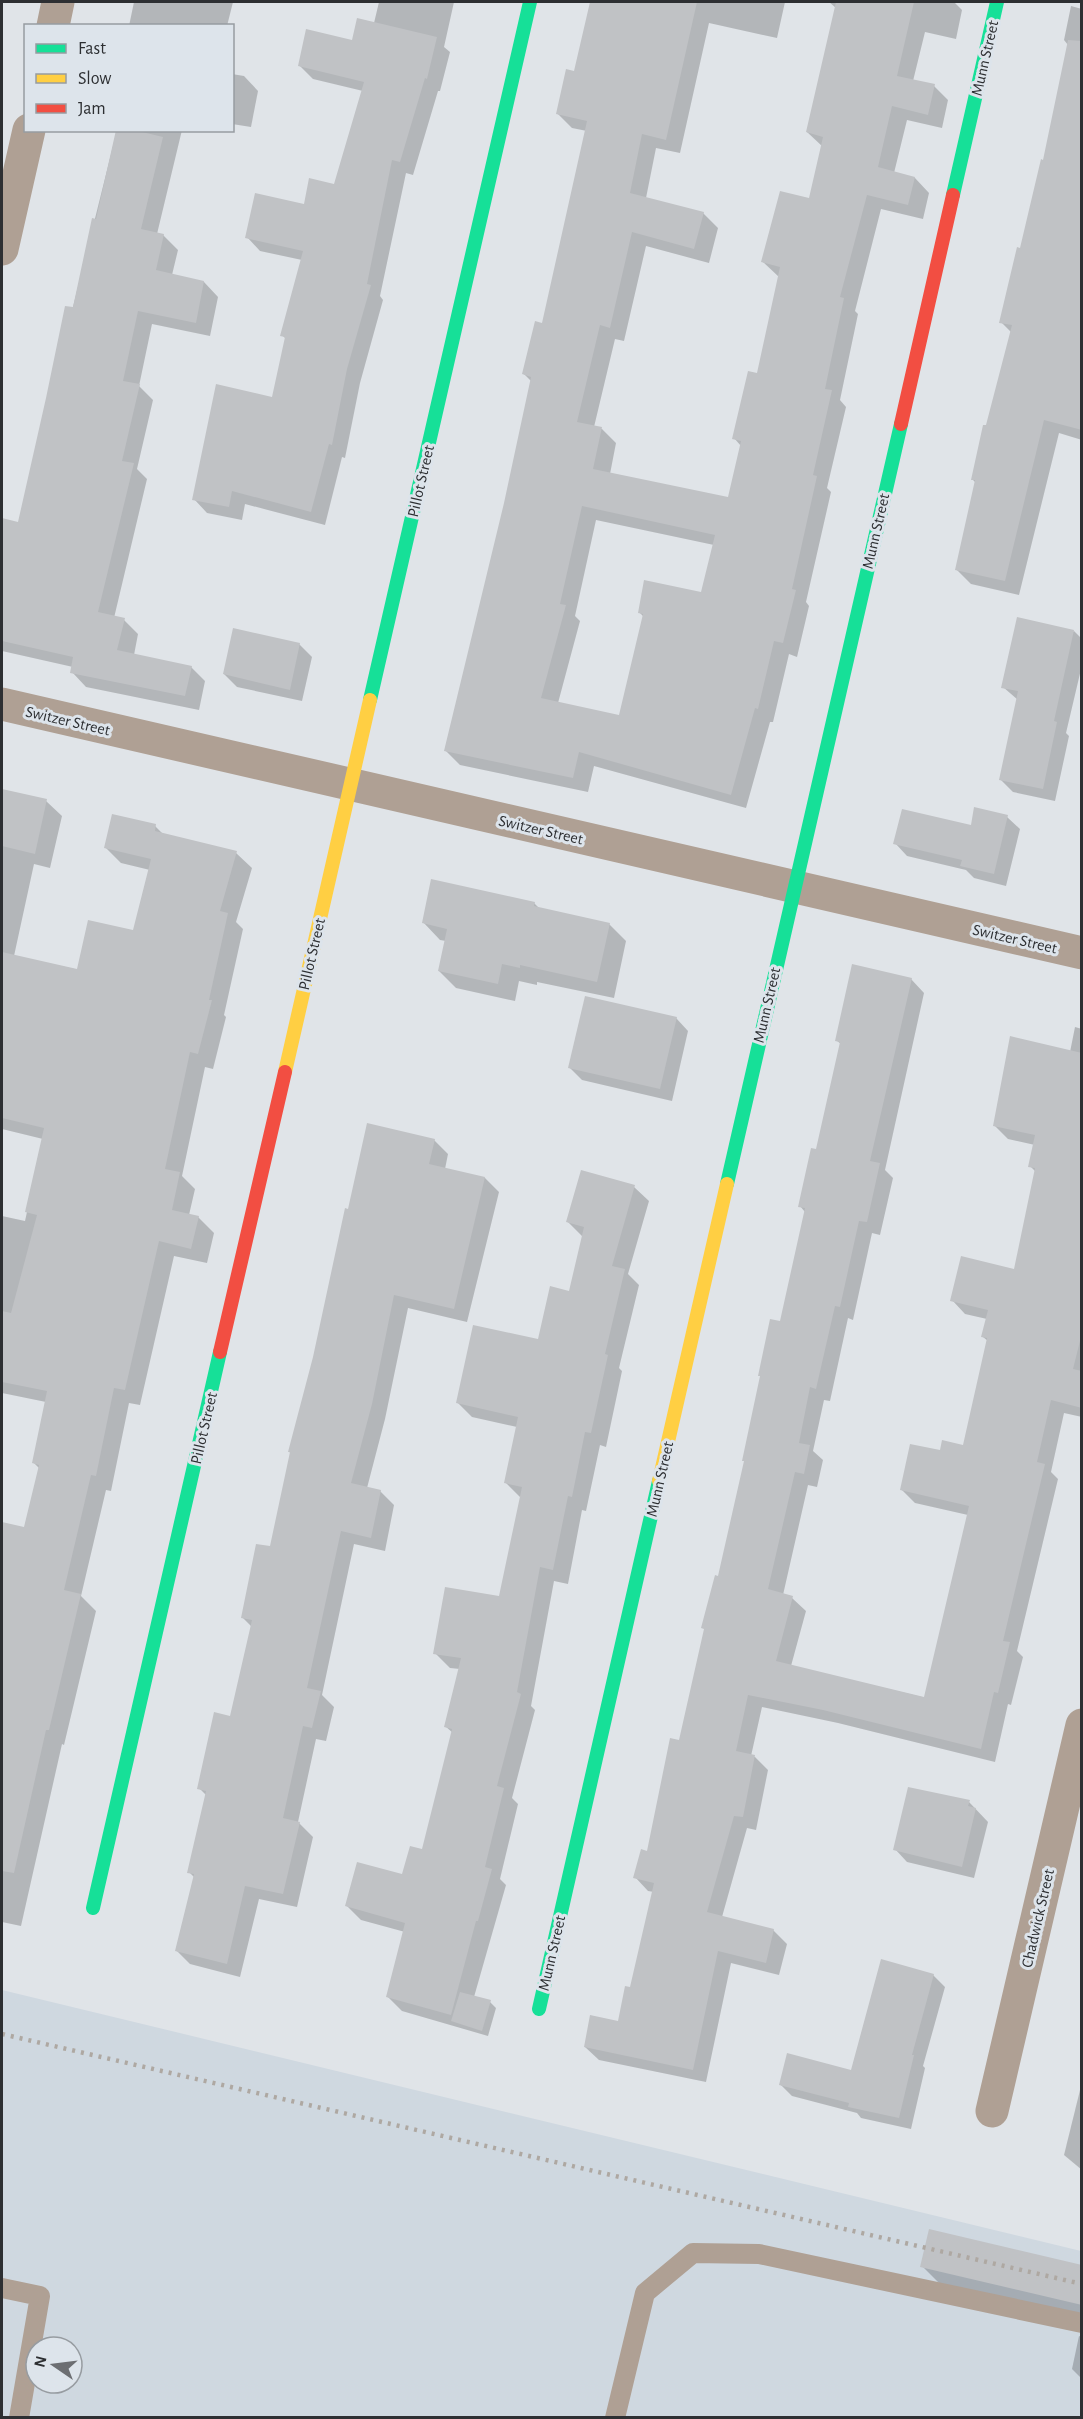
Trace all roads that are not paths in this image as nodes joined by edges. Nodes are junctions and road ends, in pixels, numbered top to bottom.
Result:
1 (58, 2) edge
2 (530, 2) edge
3 (997, 2) edge
4 (53, 24) edge
5 (29, 132) edge
6 (2, 249) edge
7 (2, 704) edge
8 (350, 785) junction
9 (793, 886) junction
10 (1082, 953) edge
11 (1082, 1725) edge
12 (93, 1908) dead end
13 (539, 2009) dead end
14 (992, 2111) dead end
15 (2, 2288) edge
16 (1082, 2324) edge
17 (19, 2418) edge
18 (615, 2418) edge

1 - 4 street
2 - 8 street, Pillot Street
3 - 9 street, Munn Street
5 - 6 street
7 - 8 street, Switzer Street
8 - 9 street, Switzer Street
8 - 12 street, Pillot Street
9 - 10 street, Switzer Street
9 - 13 street, Munn Street
11 - 14 street, Chadwick Street
15 - 17 lane
16 - 18 lane

